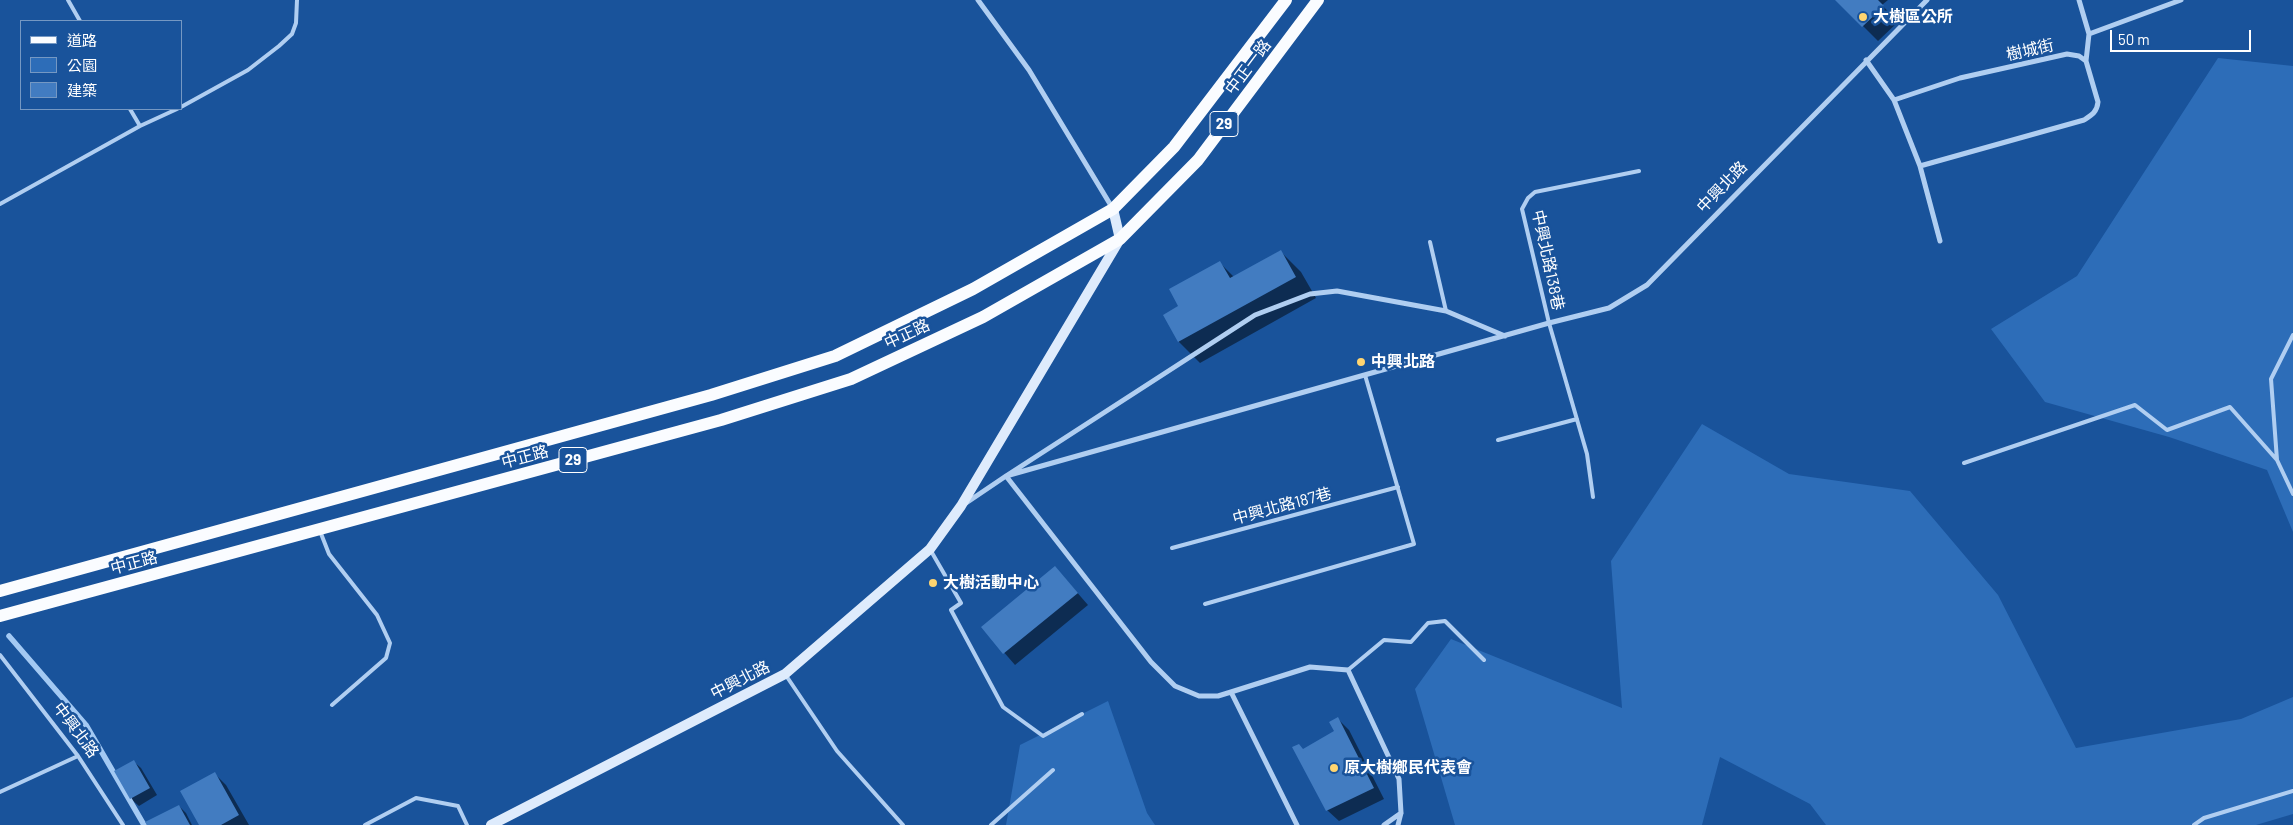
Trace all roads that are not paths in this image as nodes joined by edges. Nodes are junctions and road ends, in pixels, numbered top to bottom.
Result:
1 (68, 0) edge
2 (297, 0) edge
3 (978, 0) edge
4 (1286, 0) edge
5 (1318, 0) edge
6 (1927, 0) edge
7 (2079, 0) edge
8 (2181, 0) edge
9 (79, 20) edge
10 (2089, 34) junction
11 (1866, 60) junction
12 (2086, 61) junction
13 (1894, 100) junction
14 (182, 106) edge
15 (131, 110) edge
16 (176, 110) edge
17 (140, 126) junction
18 (1920, 166) junction
19 (1639, 171) dead end
20 (0, 204) edge
21 (1113, 209) junction
22 (1120, 239) junction
23 (1940, 241) dead end
24 (1430, 242) dead end
25 (1446, 311) junction
26 (1548, 323) junction
27 (2293, 335) edge
28 (1504, 336) junction
29 (1365, 375) junction
30 (1577, 419) junction
31 (1498, 440) dead end
32 (2276, 460) junction
33 (1964, 463) dead end
34 (1006, 476) junction
35 (1398, 487) junction
36 (2293, 494) edge
37 (1593, 497) dead end
38 (962, 506) junction
39 (320, 529) junction
40 (1172, 548) dead end
41 (930, 549) junction
42 (0, 591) edge
43 (1205, 604) dead end
44 (0, 616) edge
45 (0, 656) edge
46 (1484, 660) dead end
47 (1348, 670) junction
48 (785, 674) junction
49 (1231, 692) junction
50 (332, 705) dead end
51 (1082, 714) dead end
52 (78, 756) junction
53 (1053, 770) dead end
54 (2293, 791) edge
55 (0, 792) edge
56 (1401, 813) junction
57 (123, 825) edge
58 (365, 825) edge
59 (467, 825) edge
60 (491, 825) edge
61 (903, 825) edge
62 (991, 825) edge
63 (1297, 825) edge
64 (1384, 825) edge
65 (1398, 825) edge
66 (2194, 825) edge

1 - 9 lane
2 - 14 lane
3 - 21 street
4 - 21 main road, 中正一路 / 29
5 - 22 main road, 中正一路 / 29
6 - 11 street, 中興北路
7 - 10 street
8 - 10 street
10 - 12 street
11 - 13 street
11 - 26 street, 中興北路
12 - 13 street, 樹城街
12 - 18 street
13 - 18 street
15 - 17 lane
16 - 17 lane
17 - 20 lane
18 - 23 street
19 - 26 lane, 中興北路138巷
21 - 22 street
21 - 42 main road, 中正路 / 29
22 - 38 street, 中興北路
22 - 39 main road, 中正路 / 29
24 - 25 lane
25 - 28 street
25 - 34 street
26 - 28 street, 中興北路
26 - 30 lane, 中興北路138巷
27 - 32 lane
28 - 29 street, 中興北路
29 - 34 street, 中興北路
29 - 35 lane
30 - 31 lane
30 - 37 lane, 中興北路138巷
32 - 33 lane
32 - 36 lane
34 - 38 street, 中興北路
34 - 49 street
35 - 40 lane, 中興北路187巷
35 - 43 lane
38 - 41 street, 中興北路
39 - 44 main road, 中正路 / 29
39 - 50 lane
41 - 48 street, 中興北路
41 - 51 lane
45 - 52 lane, 中興北路
46 - 47 lane
47 - 49 street
47 - 56 street
48 - 60 street, 中興北路
48 - 61 lane
49 - 63 street
52 - 55 lane
52 - 57 lane, 中興北路
53 - 62 lane
54 - 66 lane
56 - 64 street
56 - 65 street
58 - 59 lane

